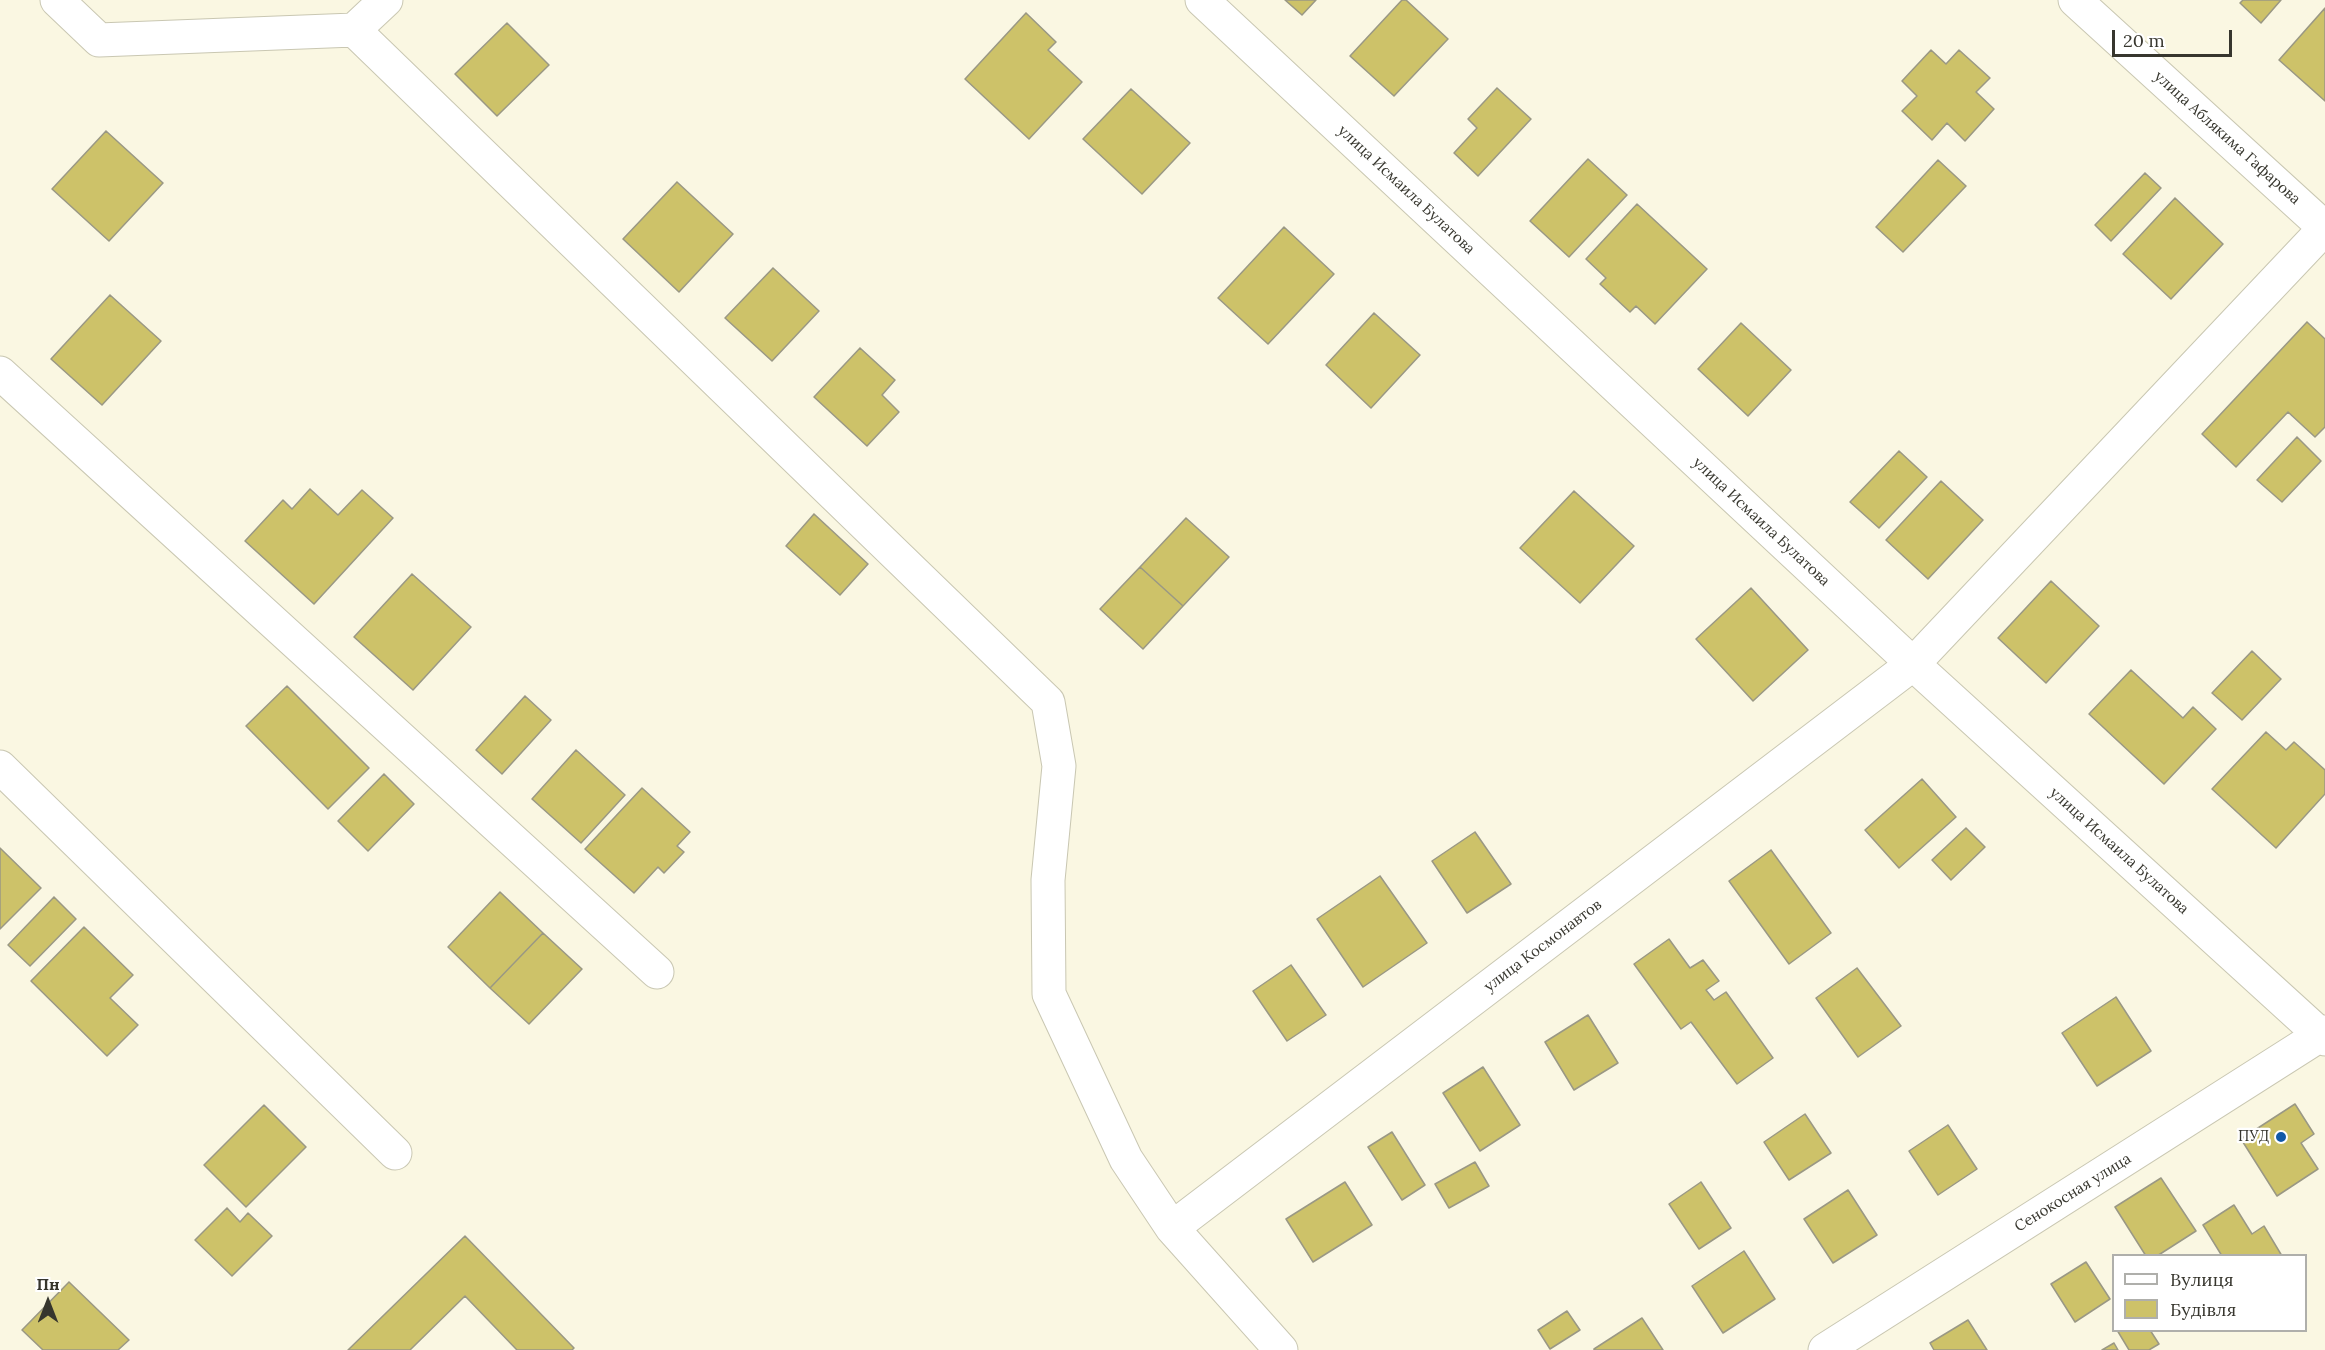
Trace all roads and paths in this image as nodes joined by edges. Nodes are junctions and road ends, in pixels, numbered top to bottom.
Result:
1 (57, 0) edge
2 (386, 0) edge
3 (1202, 0) edge
4 (2075, 0) edge
5 (354, 30) junction
6 (2325, 228) edge
7 (0, 373) edge
8 (1913, 664) junction
9 (0, 767) edge
10 (657, 972) dead end
11 (2324, 1035) edge
12 (395, 1153) dead end
13 (1172, 1228) junction
14 (1281, 1350) edge
15 (1825, 1350) edge

1 - 5 street
2 - 5 street
3 - 8 street, улица Исмаила Булатова
4 - 6 street, улица Аблякима Гафарова
5 - 13 street
6 - 8 street, улица Космонавтов
7 - 10 street
8 - 11 street, улица Исмаила Булатова
8 - 13 street, улица Космонавтов
9 - 12 street
11 - 15 street, Сенокосная улица
13 - 14 street

